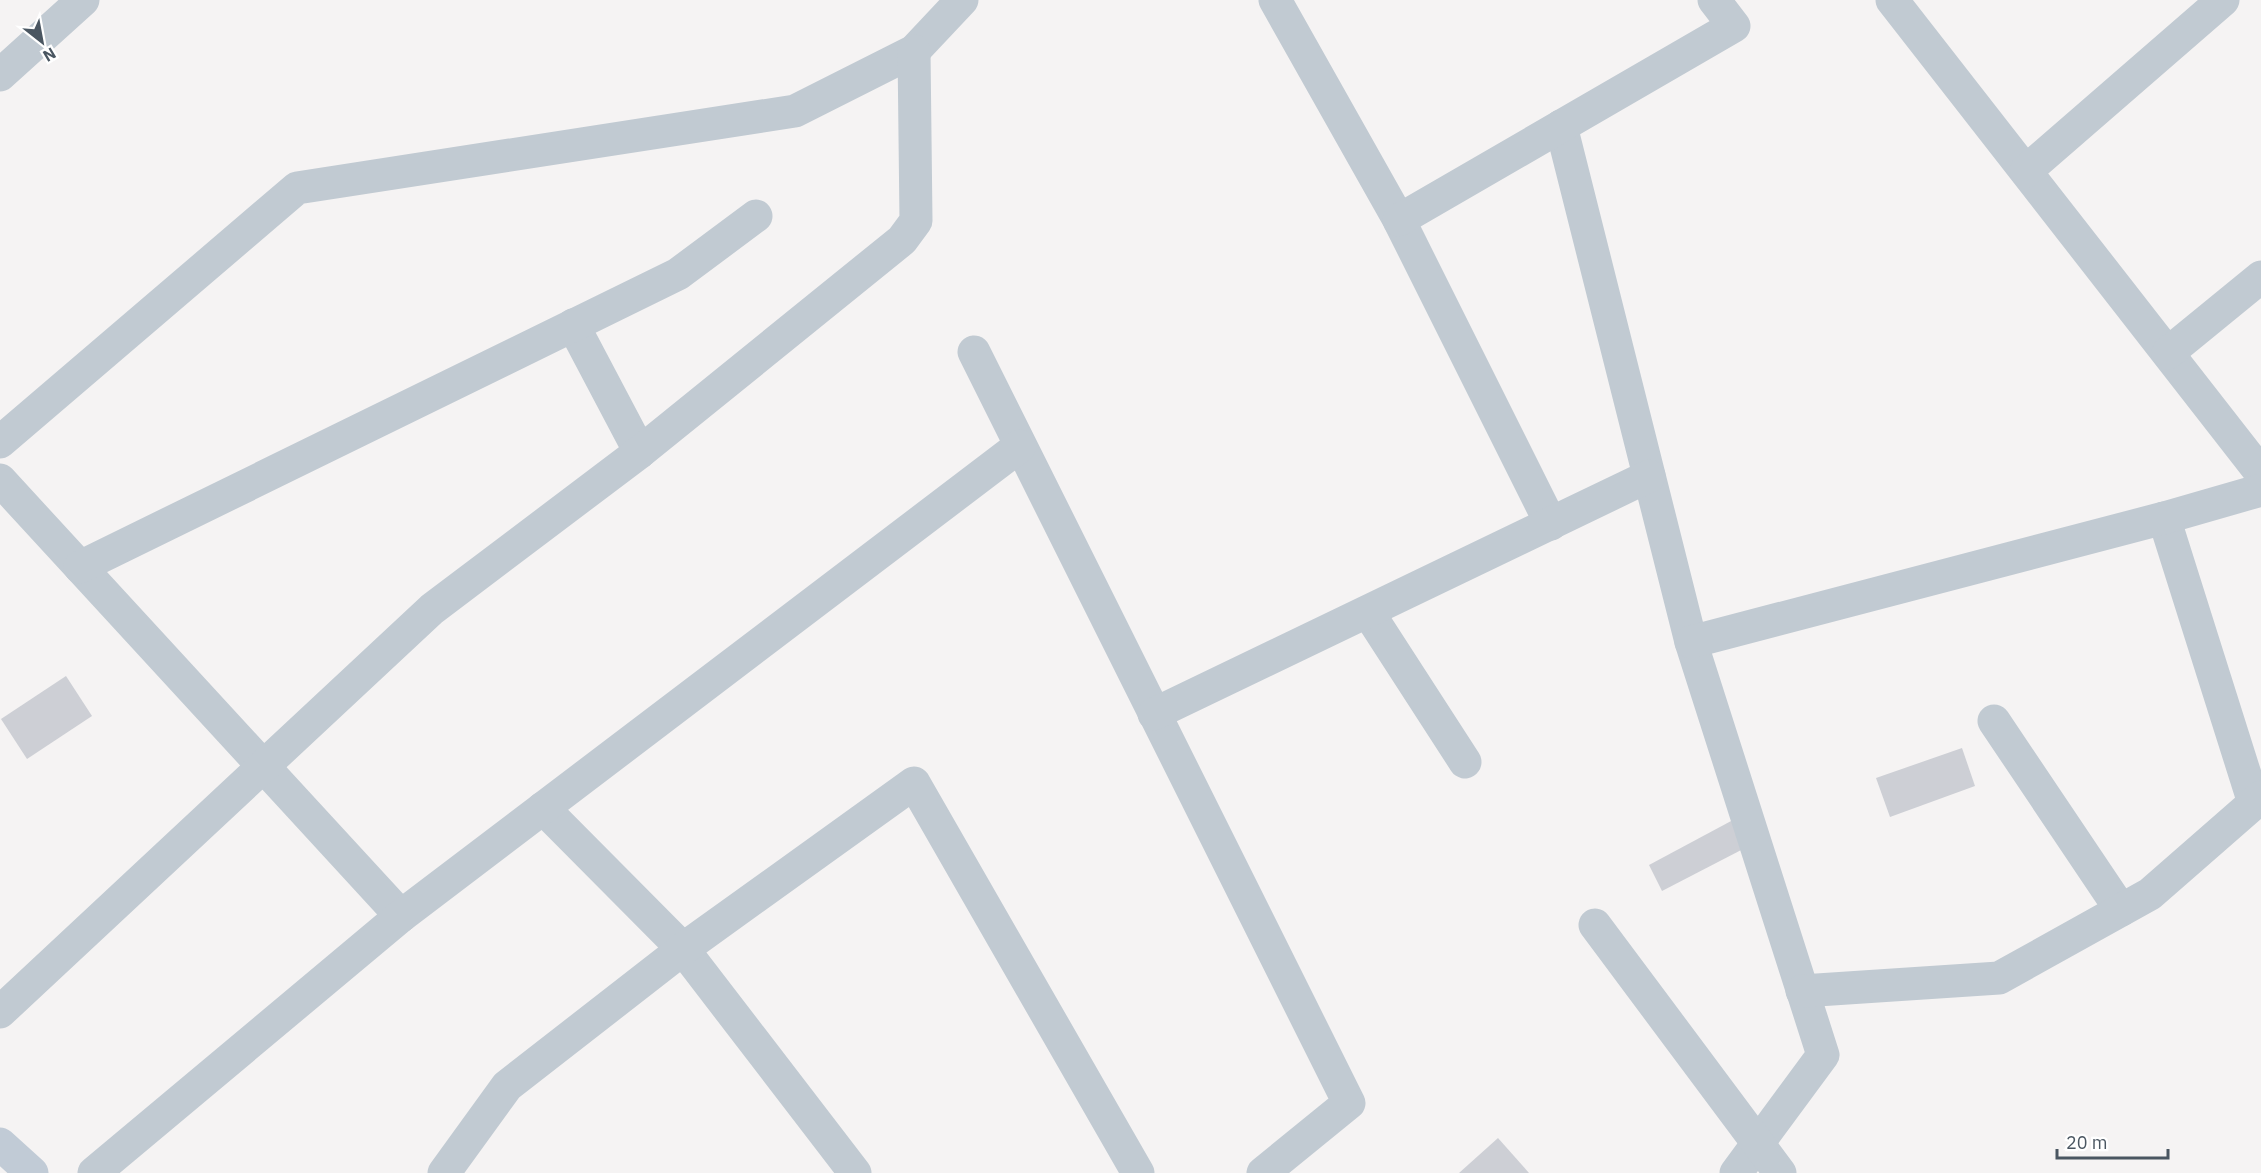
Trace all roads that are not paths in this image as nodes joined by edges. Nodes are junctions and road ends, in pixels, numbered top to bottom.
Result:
1 (83, 0) edge
2 (962, 0) edge
3 (1275, 0) edge
4 (1714, 0) edge
5 (1892, 0) edge
6 (2223, 0) edge
7 (914, 51) junction
8 (0, 75) edge
9 (1561, 126) junction
10 (2026, 171) junction
11 (756, 216) dead end
12 (1399, 220) junction
13 (2261, 277) edge
14 (573, 325) junction
15 (974, 352) dead end
16 (2168, 353) junction
17 (0, 442) edge
18 (1020, 446) junction
19 (640, 452) junction
20 (2261, 473) edge
21 (1650, 476) junction
22 (0, 480) edge
23 (2261, 490) edge
24 (2164, 518) junction
25 (1551, 524) junction
26 (80, 567) junction
27 (1368, 612) junction
28 (1691, 642) junction
29 (1154, 714) junction
30 (1994, 722) dead end
31 (1465, 762) dead end
32 (262, 765) junction
33 (2257, 800) edge
34 (543, 808) junction
35 (2121, 910) junction
36 (401, 916) junction
37 (1595, 925) dead end
38 (683, 949) junction
39 (1802, 991) junction
40 (0, 1012) edge
41 (1758, 1143) junction
42 (0, 1144) edge
43 (842, 1168) edge
44 (32, 1173) edge
45 (94, 1173) edge
46 (444, 1173) edge
47 (1138, 1173) edge
48 (1263, 1173) edge
49 (1736, 1173) edge
50 (1780, 1173) edge

1 - 8 street
2 - 7 street
3 - 12 street
4 - 9 street
5 - 10 street
6 - 10 street
7 - 17 street
7 - 19 street
9 - 12 street
9 - 21 street
10 - 16 street
11 - 14 street
12 - 25 street
13 - 16 street
14 - 19 street
14 - 26 street
15 - 18 street
16 - 20 street
18 - 29 street
18 - 34 street
19 - 32 street
21 - 25 street
21 - 28 street
22 - 26 street
23 - 24 street
24 - 28 street
24 - 33 street
25 - 27 street
26 - 32 street
27 - 29 street
27 - 31 street
28 - 39 street
29 - 48 street
30 - 35 street
32 - 36 street
32 - 40 street
33 - 35 street
34 - 36 street
34 - 38 street
35 - 39 street
36 - 45 street
37 - 41 street
38 - 43 street
38 - 46 street
38 - 47 street
39 - 41 street
41 - 49 street
41 - 50 street
42 - 44 main road

